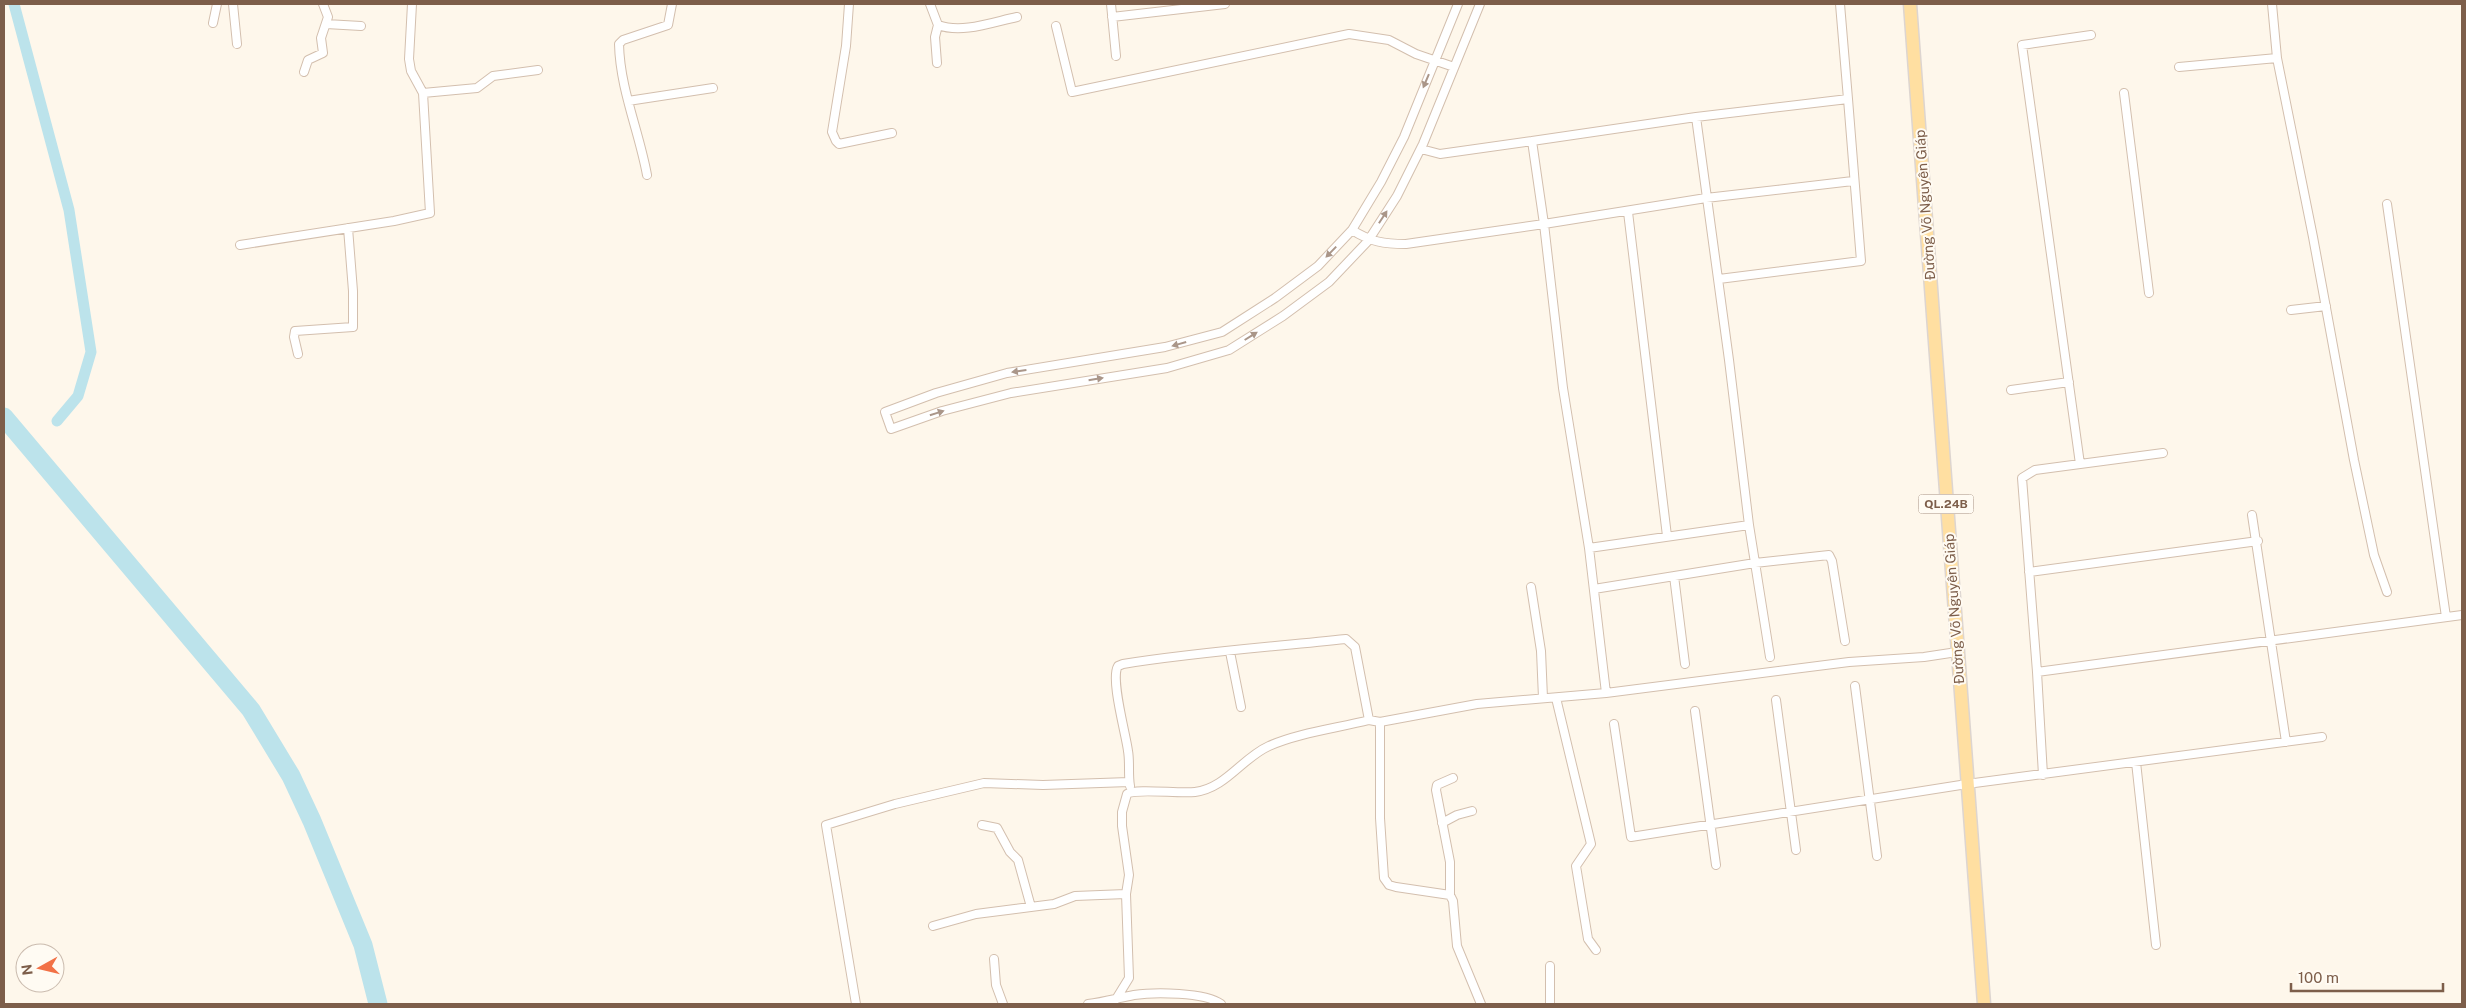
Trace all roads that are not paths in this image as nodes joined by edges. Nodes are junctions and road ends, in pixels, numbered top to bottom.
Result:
1 (217, 4) edge
2 (234, 4) edge
3 (323, 4) edge
4 (412, 4) edge
5 (672, 4) edge
6 (849, 4) edge
7 (930, 4) edge
8 (1111, 4) edge
9 (1225, 4) edge
10 (1458, 4) edge
11 (1480, 4) edge
12 (1840, 4) edge
13 (1910, 4) edge
14 (2272, 4) edge
15 (1017, 17) dead end
16 (1112, 17) junction
17 (213, 23) dead end
18 (326, 24) junction
19 (938, 25) junction
20 (361, 26) dead end
21 (1056, 26) dead end
22 (2091, 35) dead end
23 (237, 44) dead end
24 (1116, 56) dead end
25 (2277, 58) junction
26 (1435, 61) junction
27 (936, 63) dead end
28 (2179, 67) dead end
29 (1454, 68) junction
30 (538, 70) dead end
31 (304, 72) dead end
32 (713, 88) dead end
33 (422, 93) junction
34 (2124, 93) dead end
35 (1848, 99) junction
36 (628, 102) junction
37 (1696, 117) junction
38 (892, 134) dead end
39 (1532, 140) junction
40 (1421, 149) junction
41 (646, 175) dead end
42 (1854, 181) junction
43 (1706, 198) junction
44 (2387, 204) dead end
45 (1628, 212) junction
46 (1544, 224) junction
47 (348, 228) junction
48 (1352, 230) junction
49 (1368, 241) junction
50 (240, 244) dead end
51 (1719, 280) junction
52 (2149, 292) dead end
53 (2326, 306) junction
54 (2291, 310) dead end
55 (298, 354) dead end
56 (2068, 382) junction
57 (2011, 390) dead end
58 (2163, 453) dead end
59 (2080, 464) junction
60 (2252, 515) dead end
61 (1749, 524) junction
62 (1667, 536) junction
63 (2258, 541) junction
64 (1589, 548) junction
65 (1755, 563) junction
66 (2029, 572) junction
67 (1674, 576) junction
68 (1531, 587) dead end
69 (1594, 589) junction
70 (2387, 592) dead end
71 (2462, 615) edge
72 (2446, 617) junction
73 (2272, 640) junction
74 (1845, 641) dead end
75 (1230, 652) junction
76 (1957, 652) junction
77 (1770, 657) dead end
78 (1685, 664) dead end
79 (2038, 672) junction
80 (1855, 686) dead end
81 (1606, 693) junction
82 (1543, 698) junction
83 (1556, 698) junction
84 (1776, 700) dead end
85 (1241, 707) dead end
86 (1694, 711) dead end
87 (1369, 720) junction
88 (1380, 722) junction
89 (1614, 724) dead end
90 (2322, 737) dead end
91 (2286, 742) junction
92 (2136, 762) junction
93 (2043, 774) junction
94 (1453, 778) dead end
95 (1130, 782) junction
96 (1967, 784) junction
97 (1132, 791) junction
98 (1870, 800) junction
99 (1472, 810) dead end
100 (1791, 812) junction
101 (1442, 823) junction
102 (982, 825) dead end
103 (1710, 825) junction
104 (1796, 850) dead end
105 (1877, 856) dead end
106 (1716, 865) dead end
107 (1126, 894) junction
108 (1450, 895) junction
109 (1030, 907) junction
110 (933, 926) dead end
111 (2156, 945) dead end
112 (1596, 950) dead end
113 (994, 959) dead end
114 (1550, 966) dead end
115 (1113, 1003) edge
116 (856, 1004) edge
117 (1002, 1004) edge
118 (1088, 1004) edge
119 (1222, 1004) edge
120 (1481, 1004) edge
121 (1550, 1004) edge
122 (1984, 1004) edge

1 - 17 street
2 - 23 street
3 - 18 street
4 - 33 street
5 - 36 street
6 - 38 street
7 - 19 street
8 - 16 street
9 - 16 street
10 - 26 street
11 - 29 street
12 - 35 street
13 - 76 main road, Đường Võ Nguyên Giáp / QL.24B
14 - 25 street
15 - 19 street
16 - 24 street
18 - 20 street
18 - 31 street
19 - 27 street
21 - 26 street
22 - 56 street
25 - 28 street
25 - 53 street
26 - 29 street
26 -> 48 street
29 - 40 street
30 - 33 street
32 - 36 street
33 - 47 street
34 - 52 street
35 - 37 street
35 - 42 street
36 - 41 street
37 - 39 street
37 - 43 street
39 - 40 street
39 - 46 street
49 -> 40 street
42 - 43 street
42 - 51 street
43 - 45 street
43 - 51 street
44 - 72 street
45 - 46 street
45 - 62 street
46 - 49 street
46 - 64 street
47 - 50 street
47 - 55 street
48 - 49 street
48 -> 49 street
51 - 61 street
53 - 54 street
53 - 70 street
56 - 57 street
56 - 59 street
58 - 59 street
59 - 66 street
60 - 63 street
61 - 62 street
61 - 65 street
62 - 64 street
63 - 66 street
63 - 73 street
64 - 69 street
65 - 67 street
65 - 74 street
65 - 77 street
66 - 79 street
67 - 69 street
67 - 78 street
68 - 82 street
69 - 81 street
71 - 72 street
72 - 73 street
73 - 79 street
73 - 91 street
75 - 85 street
75 - 87 street
75 - 95 street
76 - 81 street
76 - 96 main road, Đường Võ Nguyên Giáp / QL.24B
79 - 93 street
80 - 98 street
81 - 83 street
82 - 83 street
82 - 88 street
83 - 112 street
84 - 100 street
86 - 103 street
87 - 88 street
87 - 97 street
88 - 108 street
89 - 103 street
90 - 91 street
91 - 92 street
92 - 93 street
92 - 111 street
93 - 96 street
94 - 101 street
95 - 97 street
95 - 116 street
96 - 98 street
96 - 122 main road, Đường Võ Nguyên Giáp / QL.24B
97 - 107 street
98 - 100 street
98 - 105 street
99 - 101 street
100 - 103 street
100 - 104 street
101 - 108 street
102 - 109 street
103 - 106 street
107 - 109 street
107 - 115 street
108 - 120 street
109 - 110 street
113 - 117 street
114 - 121 street
115 - 118 street
115 - 119 street

